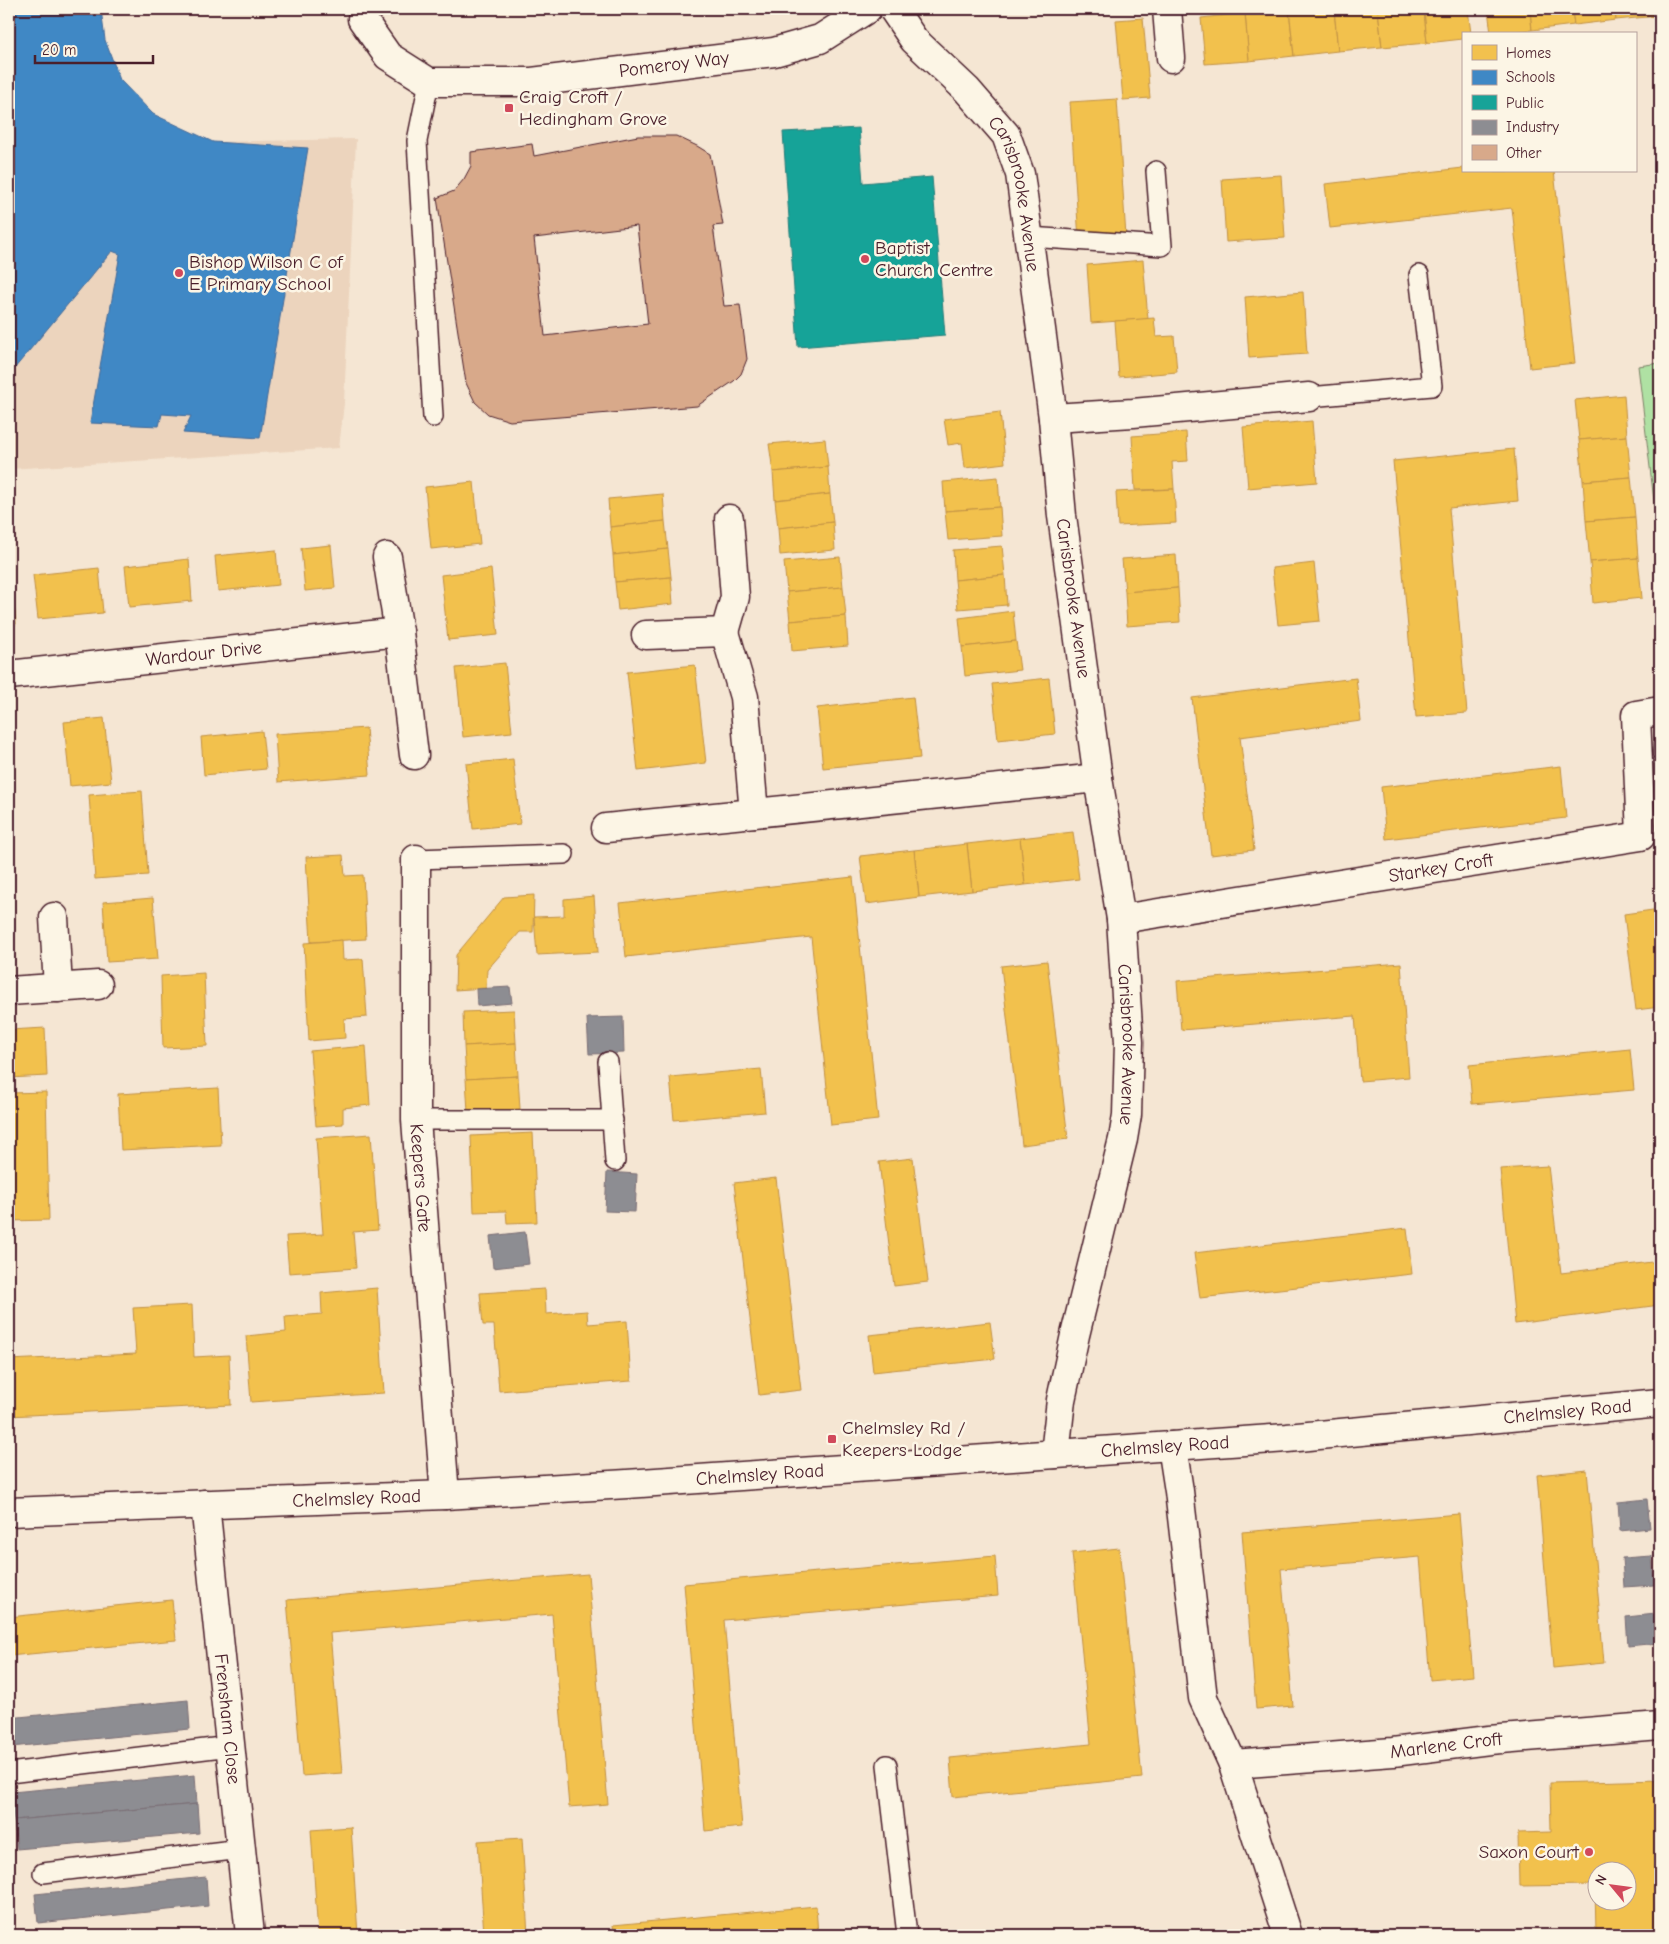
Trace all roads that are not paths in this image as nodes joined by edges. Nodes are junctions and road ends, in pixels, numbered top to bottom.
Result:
1 (364, 9) edge
2 (867, 9) edge
3 (893, 9) edge
4 (1167, 9) edge
5 (1171, 58) dead end
6 (430, 82) junction
7 (1156, 171) dead end
8 (1028, 237) junction
9 (1419, 275) dead end
10 (1309, 397) joint
11 (433, 417) dead end
12 (1053, 418) junction
13 (729, 519) dead end
14 (387, 557) dead end
15 (399, 632) junction
16 (725, 632) junction
17 (646, 635) dead end
18 (9, 675) edge
19 (1648, 713) edge
20 (414, 755) dead end
21 (1098, 778) junction
22 (754, 813) junction
23 (606, 828) dead end
24 (564, 854) dead end
25 (416, 859) joint
26 (54, 917) dead end
27 (1121, 919) junction
28 (98, 985) dead end
29 (58, 988) junction
30 (9, 991) edge
31 (608, 1062) dead end
32 (416, 1120) junction
33 (613, 1120) junction
34 (615, 1161) dead end
35 (1660, 1403) edge
36 (1172, 1446) junction
37 (1055, 1454) junction
38 (445, 1495) junction
39 (205, 1504) junction
40 (9, 1512) edge
41 (1660, 1726) edge
42 (230, 1746) junction
43 (1232, 1764) junction
44 (887, 1765) dead end
45 (9, 1774) edge
46 (241, 1849) junction
47 (43, 1873) dead end
48 (250, 1935) edge
49 (906, 1935) edge
50 (1288, 1935) edge

1 - 6 street
2 - 6 street, Pomeroy Way
3 - 8 street, Carisbrooke Avenue
4 - 5 street
6 - 11 lane
7 - 8 lane
8 - 12 street, Carisbrooke Avenue
9 - 10 lane
10 - 12 street
12 - 21 street, Carisbrooke Avenue
13 - 16 street
14 - 15 street
15 - 18 street, Wardour Drive
15 - 20 street
16 - 17 street
16 - 22 street
19 - 27 street, Starkey Croft
21 - 22 street
21 - 27 street, Carisbrooke Avenue
22 - 23 street
24 - 25 lane
25 - 32 street, Keepers Gate
26 - 29 street
27 - 37 street, Carisbrooke Avenue
28 - 29 street
29 - 30 street
31 - 33 lane
32 - 33 lane
32 - 38 street, Keepers Gate
33 - 34 lane
35 - 36 street, Chelmsley Road
36 - 37 street, Chelmsley Road
36 - 43 street
37 - 38 street, Chelmsley Road
38 - 39 street, Chelmsley Road
39 - 40 street, Chelmsley Road
39 - 42 street, Frensham Close
41 - 43 street, Marlene Croft
42 - 45 lane
42 - 46 street, Frensham Close
43 - 50 street
44 - 49 lane
46 - 47 lane
46 - 48 street, Frensham Close

